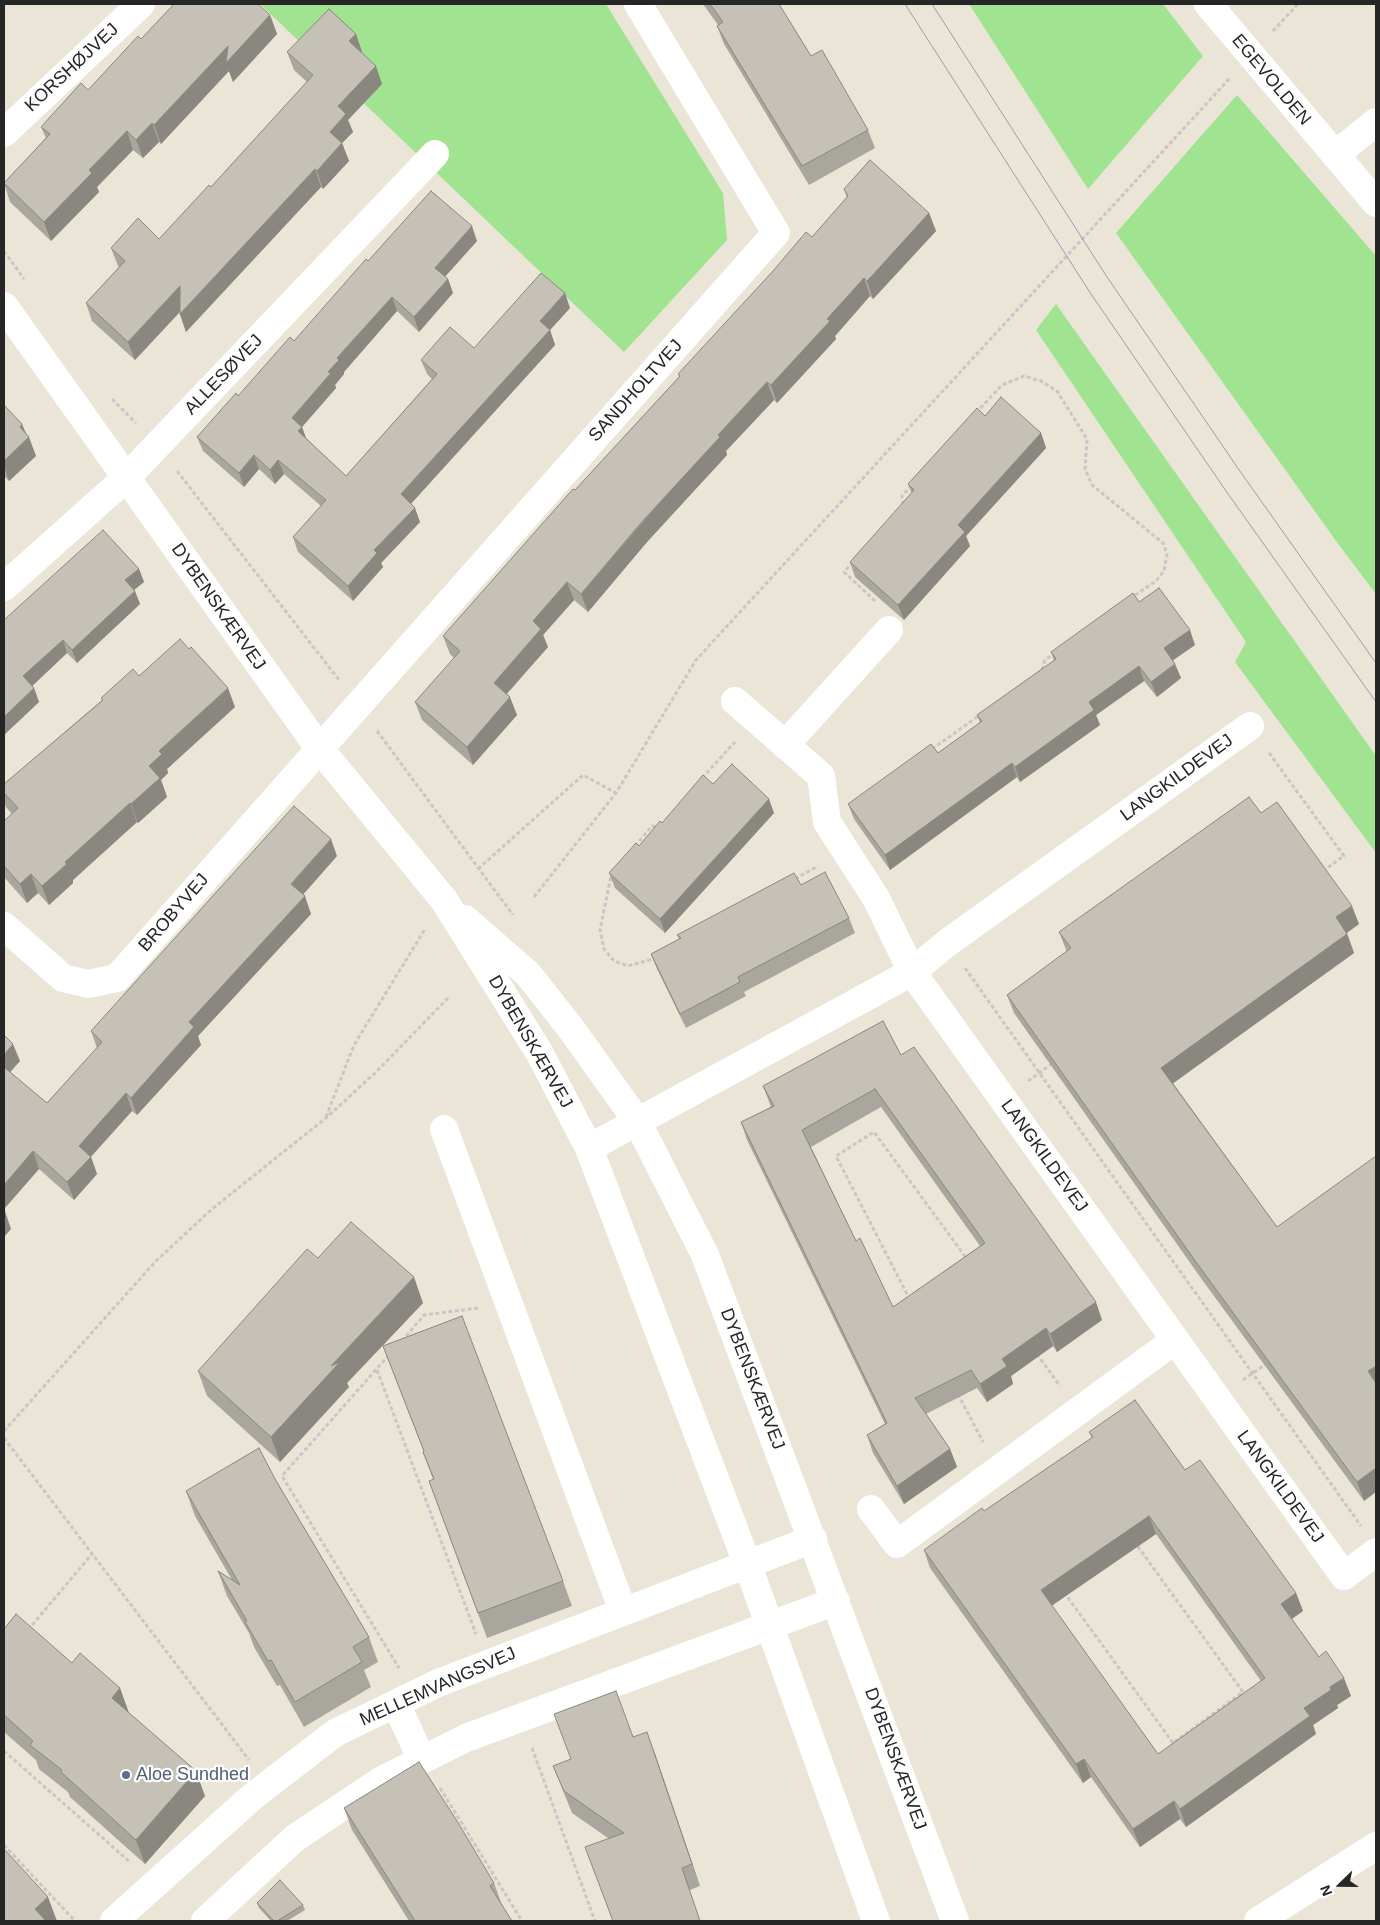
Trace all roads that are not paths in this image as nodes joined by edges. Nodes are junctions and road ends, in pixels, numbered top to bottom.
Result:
1 (141, 4) edge
2 (638, 4) edge
3 (1208, 4) edge
4 (1376, 122) edge
5 (4, 133) edge
6 (435, 154) dead end
7 (1335, 155) junction
8 (1376, 204) edge
9 (4, 306) edge
10 (126, 478) junction
11 (4, 586) edge
12 (889, 630) road end
13 (745, 710) road end
14 (1250, 726) road end
15 (785, 745) junction
16 (319, 748) junction
17 (444, 900) junction
18 (4, 926) edge
19 (912, 972) junction
20 (637, 1121) junction
21 (444, 1129) dead end
22 (589, 1148) junction
23 (1175, 1340) junction
24 (871, 1509) dead end
25 (813, 1539) junction
26 (1371, 1542) edge
27 (747, 1563) junction
28 (836, 1601) junction
29 (623, 1611) junction
30 (769, 1624) junction
31 (396, 1704) junction
32 (422, 1760) junction
33 (1376, 1846) edge
34 (114, 1921) edge
35 (205, 1921) edge
36 (876, 1921) edge
37 (955, 1921) edge
38 (1258, 1921) edge

1 - 5 street, KORSHØJVEJ
2 - 16 street, SANDHOLTVEJ
3 - 7 street, EGEVOLDEN
4 - 7 street
6 - 10 street, ALLESØVEJ
7 - 8 street, EGEVOLDEN
9 - 10 street, DYBENSKÆRVEJ
10 - 11 street, ALLESØVEJ
10 - 16 street, DYBENSKÆRVEJ
12 - 15 street
13 - 15 street, LANGKILDEVEJ
14 - 19 street, LANGKILDEVEJ
15 - 19 street, LANGKILDEVEJ
16 - 17 street, DYBENSKÆRVEJ
16 - 18 street, BROBYVEJ
17 - 20 street, DYBENSKÆRVEJ
17 - 22 street, DYBENSKÆRVEJ
19 - 20 street, LANGKILDEVEJ
19 - 23 street, LANGKILDEVEJ
20 - 22 street, LANGKILDEVEJ
20 - 25 street, DYBENSKÆRVEJ
21 - 29 street
22 - 27 street, DYBENSKÆRVEJ
23 - 24 street
23 - 26 street, LANGKILDEVEJ
25 - 27 street, MELLEMVANGSVEJ
25 - 28 street, DYBENSKÆRVEJ
27 - 29 street, MELLEMVANGSVEJ
27 - 30 street, DYBENSKÆRVEJ
28 - 30 street
28 - 37 street, DYBENSKÆRVEJ
29 - 31 street, MELLEMVANGSVEJ
30 - 32 street
30 - 36 street, DYBENSKÆRVEJ
31 - 32 street
31 - 34 street, MELLEMVANGSVEJ
32 - 35 street
33 - 38 street

